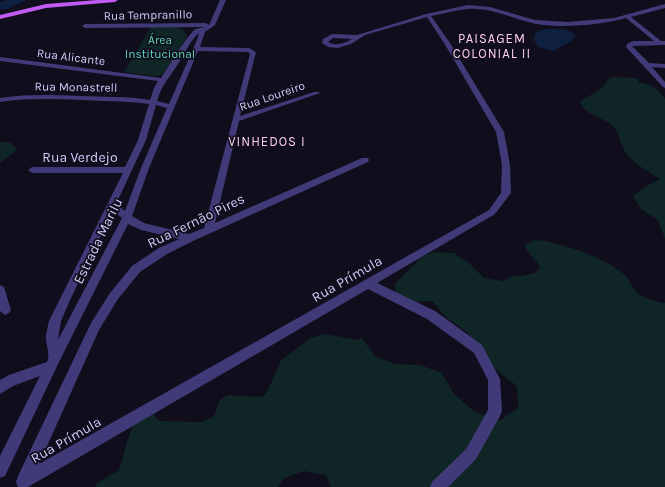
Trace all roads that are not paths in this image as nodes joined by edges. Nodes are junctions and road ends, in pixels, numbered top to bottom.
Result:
1 (115, 0) edge
2 (223, 0) edge
3 (665, 6) edge
4 (657, 9) junction
5 (665, 14) edge
6 (428, 15) junction
7 (0, 17) edge
8 (628, 17) junction
9 (85, 26) dead end
10 (210, 27) junction
11 (358, 37) dead end
12 (662, 43) edge
13 (195, 49) junction
14 (0, 59) edge
15 (647, 65) junction
16 (665, 66) edge
17 (163, 80) junction
18 (665, 86) edge
19 (316, 93) dead end
20 (0, 100) edge
21 (152, 102) junction
22 (171, 107) junction
23 (235, 120) junction
24 (365, 160) dead end
25 (32, 170) dead end
26 (127, 170) junction
27 (112, 205) junction
28 (127, 217) junction
29 (208, 230) junction
30 (190, 238) junction
31 (368, 283) junction
32 (0, 290) edge
33 (5, 310) dead end
34 (53, 362) junction
35 (0, 388) edge
36 (0, 471) edge
37 (21, 484) edge
38 (437, 487) edge

1 - 7 main road
2 - 10 street, Estrada Marilu
3 - 4 street
4 - 5 street
4 - 8 street
6 - 8 street
6 - 11 street
6 - 31 street, Rua Prímula
8 - 12 street
9 - 10 street, Rua Tempranillo
10 - 13 street, Estrada Marilu
10 - 17 street
12 - 15 street
13 - 22 street, Estrada Marilu
13 - 23 street
14 - 17 street, Rua Alicante
15 - 16 street
15 - 18 street
17 - 21 street
19 - 23 street, Rua Loureiro
20 - 21 street, Rua Monastrell
21 - 22 street, Rua Monastrell
21 - 26 street
22 - 28 street, Estrada Marilu
23 - 29 street
24 - 29 street, Rua Fernão Pires
25 - 26 street, Rua Verdejo
26 - 27 street
27 - 28 street
27 - 34 street
28 - 30 street
28 - 34 street, Estrada Marilu
29 - 30 street, Rua Fernão Pires
30 - 37 street, Rua Fernão Pires
31 - 37 street, Rua Prímula
31 - 38 street
32 - 33 street
34 - 35 street
34 - 36 street, Estrada Marilu

